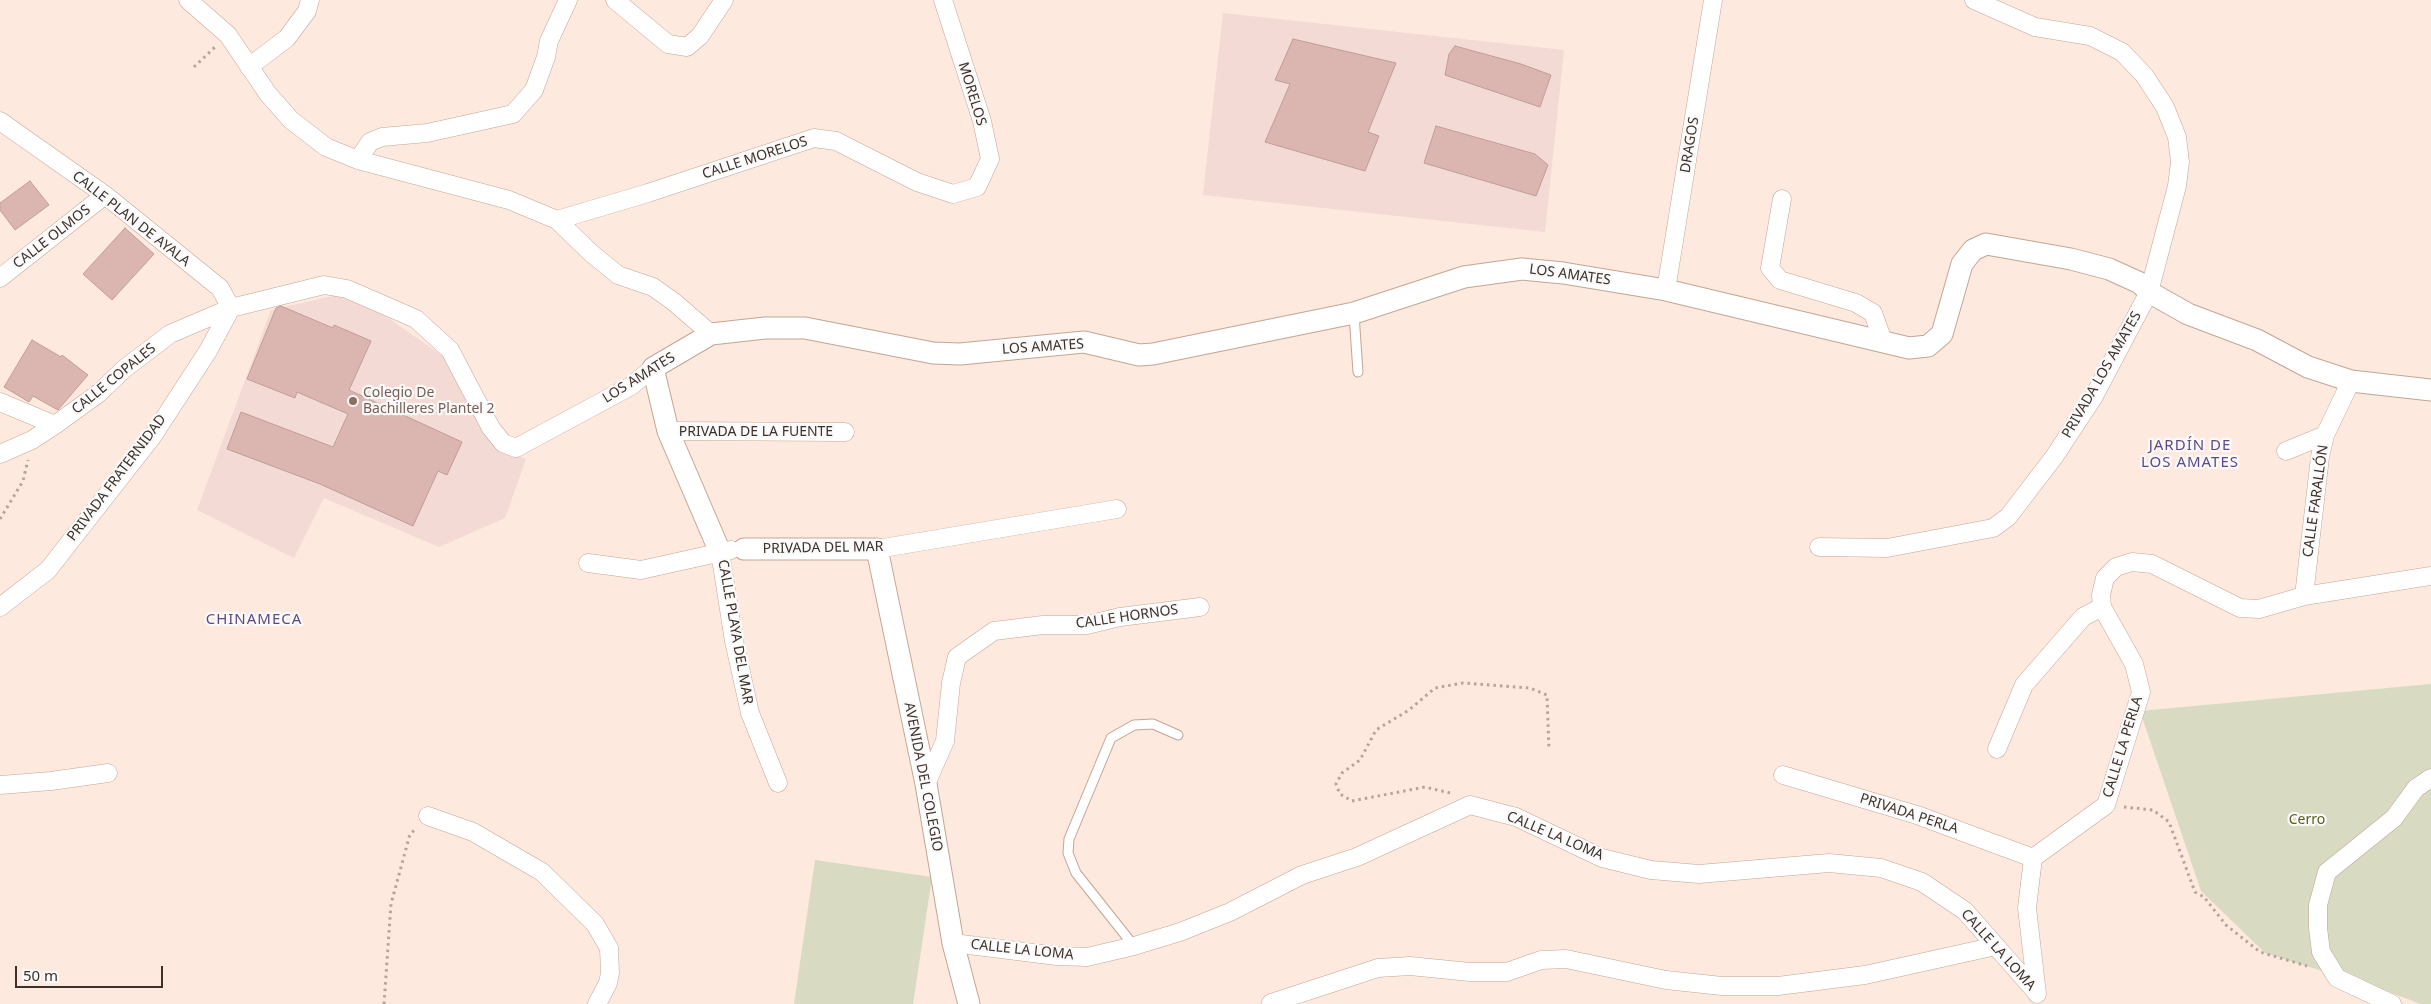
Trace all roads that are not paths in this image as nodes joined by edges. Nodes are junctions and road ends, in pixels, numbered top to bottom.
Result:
1 (188, 0) edge
2 (310, 0) edge
3 (568, 0) edge
4 (616, 0) edge
5 (724, 0) edge
6 (943, 0) edge
7 (1713, 0) edge
8 (1974, 0) edge
9 (2004, 0) edge
10 (2012, 17) junction
11 (249, 67) junction
12 (0, 121) edge
13 (358, 160) junction
14 (977, 187) joint
15 (105, 195) junction
16 (1782, 199) dead end
17 (557, 220) junction
18 (0, 278) edge
19 (1666, 290) junction
20 (2149, 292) junction
21 (231, 308) junction
22 (1354, 313) junction
23 (711, 334) junction
24 (1883, 342) junction
25 (653, 368) junction
26 (1358, 372) dead end
27 (2351, 381) junction
28 (2431, 390) edge
29 (0, 402) edge
30 (55, 425) junction
31 (668, 431) junction
32 (845, 432) dead end
33 (2325, 435) junction
34 (2286, 451) dead end
35 (0, 454) edge
36 (1117, 509) dead end
37 (1819, 548) dead end
38 (744, 549) joint
39 (877, 549) junction
40 (720, 552) junction
41 (588, 563) dead end
42 (2431, 576) edge
43 (2304, 596) junction
44 (0, 607) edge
45 (1200, 607) dead end
46 (2102, 607) junction
47 (1178, 735) dead end
48 (1997, 749) dead end
49 (108, 773) dead end
50 (1784, 775) dead end
51 (2431, 778) edge
52 (778, 783) dead end
53 (926, 784) junction
54 (0, 785) edge
55 (428, 816) road end
56 (2033, 858) junction
57 (953, 943) junction
58 (1134, 946) junction
59 (1996, 946) junction
60 (2037, 998) edge
61 (596, 1004) edge
62 (969, 1004) edge
63 (1271, 1004) edge
64 (2392, 1004) edge

1 - 11 street
2 - 11 street
3 - 13 street
4 - 5 street
6 - 14 street, MORELOS
7 - 19 street, DRAGOS
8 - 10 street, PRIVADA LOS AMATES
9 - 10 street
10 - 20 street, PRIVADA LOS AMATES
11 - 13 street
12 - 15 street, CALLE PLAN DE AYALA
13 - 17 street
14 - 17 street, CALLE MORELOS
15 - 18 street, CALLE OLMOS
15 - 21 street, CALLE PLAN DE AYALA
16 - 24 street
17 - 23 street
19 - 22 street, LOS AMATES
19 - 24 street, LOS AMATES
20 - 24 street, LOS AMATES
20 - 27 street
20 - 37 street, PRIVADA LOS AMATES
21 - 25 street, LOS AMATES
21 - 30 street, CALLE COPALES
21 - 44 street, PRIVADA FRATERNIDAD
22 - 23 street, LOS AMATES
22 - 26 lane
23 - 25 street, LOS AMATES
25 - 31 street, CALLE PLAYA DEL MAR
27 - 28 street
27 - 33 street, CALLE FARALLÓN
29 - 30 street
30 - 35 street, CALLE COPALES
31 - 32 street, PRIVADA DE LA FUENTE
31 - 40 street, CALLE PLAYA DEL MAR
33 - 34 street
33 - 43 street, CALLE FARALLÓN
36 - 39 street, PRIVADA DEL MAR
38 - 39 street, PRIVADA DEL MAR
38 - 40 street, PRIVADA DEL MAR
39 - 53 street, AVENIDA DEL COLEGIO
40 - 41 street, PRIVADA DEL MAR
40 - 52 street, CALLE PLAYA DEL MAR
42 - 43 street
43 - 46 street
45 - 53 street, CALLE HORNOS
46 - 48 street
46 - 56 street, CALLE LA PERLA
47 - 58 lane
49 - 54 street
50 - 56 street, PRIVADA PERLA
51 - 64 street
53 - 57 street, AVENIDA DEL COLEGIO
55 - 61 street
56 - 60 street
57 - 58 street, CALLE LA LOMA
57 - 62 street, AVENIDA DEL COLEGIO
58 - 59 street, CALLE LA LOMA
59 - 60 street, CALLE LA LOMA
59 - 63 street

